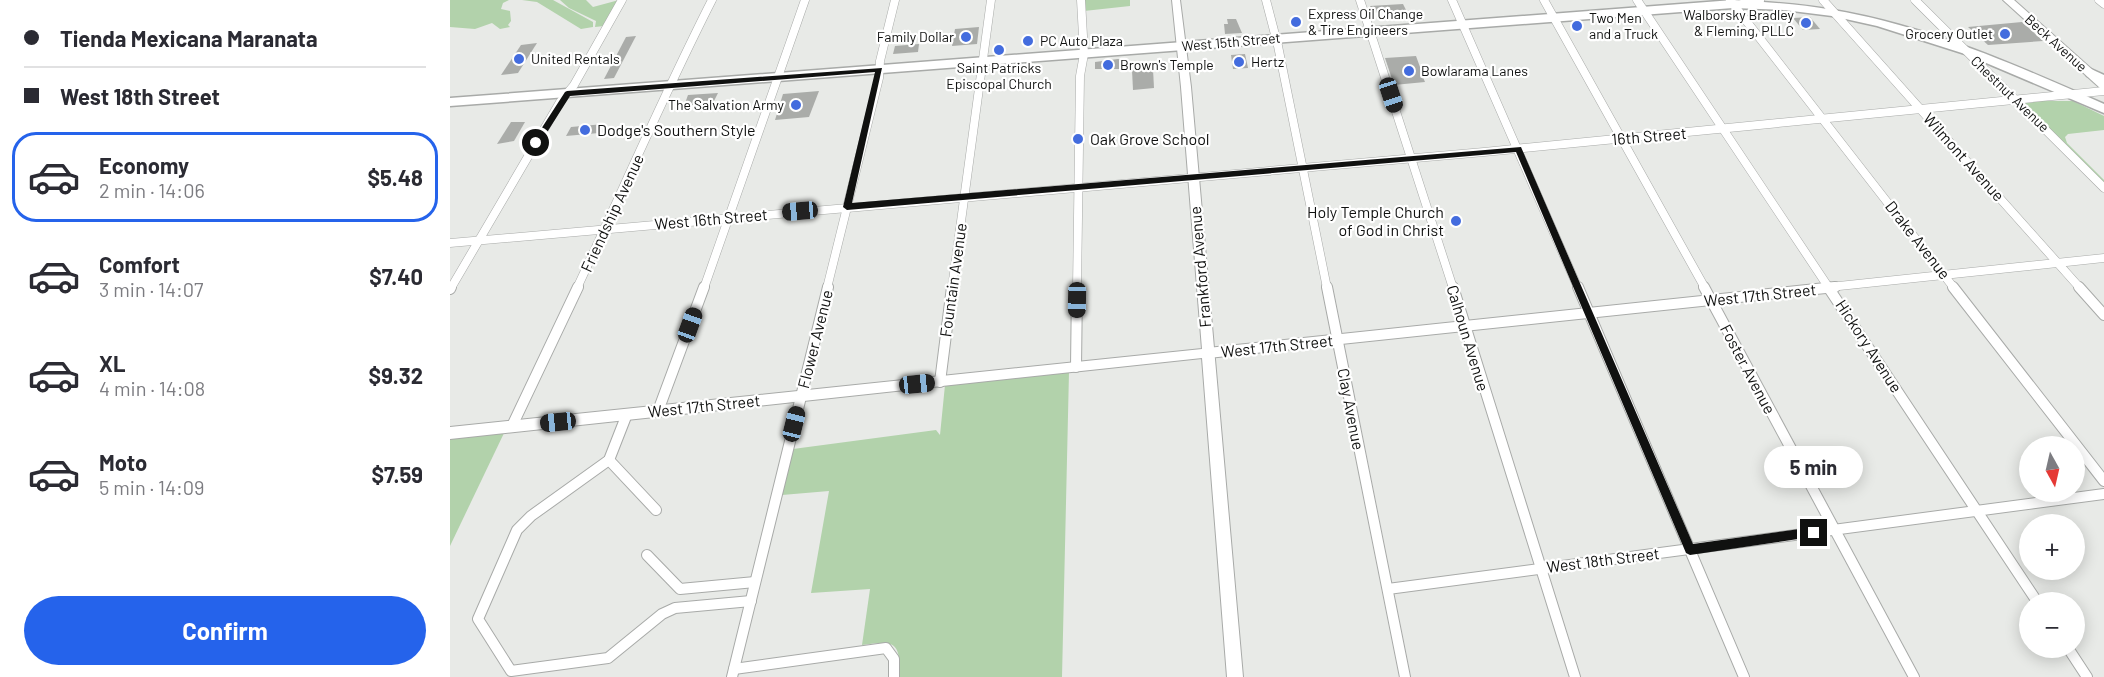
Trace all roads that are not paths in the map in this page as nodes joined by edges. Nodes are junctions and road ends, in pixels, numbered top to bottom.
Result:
1 (622, 0) edge
2 (712, 0) edge
3 (806, 0) edge
4 (895, 0) edge
5 (991, 0) edge
6 (1081, 0) edge
7 (1176, 0) edge
8 (1266, 0) edge
9 (1360, 0) edge
10 (1452, 0) edge
11 (1544, 0) edge
12 (1760, 0) edge
13 (1823, 0) edge
14 (1915, 0) edge
15 (2008, 0) edge
16 (2099, 0) edge
17 (1735, 3) edge
18 (2104, 4) edge
19 (1640, 5) edge
20 (1835, 13) junction
21 (1553, 17) junction
22 (1463, 24) junction
23 (1370, 31) junction
24 (1276, 39) junction
25 (1182, 46) junction
26 (1961, 46) junction
27 (1084, 54) junction
28 (984, 62) junction
29 (880, 69) junction
30 (2091, 73) junction
31 (779, 77) junction
32 (2104, 81) edge
33 (672, 86) junction
34 (2104, 86) edge
35 (2104, 91) edge
36 (567, 93) junction
37 (2073, 95) junction
38 (2017, 100) junction
39 (451, 104) edge
40 (1920, 109) junction
41 (2104, 109) edge
42 (1824, 120) junction
43 (1725, 129) junction
44 (1623, 138) junction
45 (1518, 149) junction
46 (1412, 157) junction
47 (1303, 166) junction
48 (1193, 176) junction
49 (1079, 187) junction
50 (2104, 188) edge
51 (965, 197) junction
52 (847, 207) junction
53 (730, 217) junction
54 (605, 229) junction
55 (479, 240) junction
56 (450, 243) edge
57 (2104, 258) edge
58 (2058, 263) junction
59 (1946, 274) junction
60 (1830, 287) junction
61 (450, 289) edge
62 (1712, 300) junction
63 (1588, 312) junction
64 (2104, 315) edge
65 (1464, 326) junction
66 (1337, 339) junction
67 (1208, 353) junction
68 (1076, 367) junction
69 (940, 381) junction
70 (802, 396) junction
71 (658, 411) junction
72 (627, 414) junction
73 (512, 426) junction
74 (450, 433) edge
75 (609, 460) junction
76 (2104, 481) edge
77 (2104, 494) edge
78 (656, 510) dead end
79 (1977, 510) junction
80 (1834, 530) junction
81 (1690, 549) junction
82 (647, 555) dead end
83 (1541, 567) junction
84 (755, 582) junction
85 (1388, 589) junction
86 (2031, 592) edge
87 (751, 601) junction
88 (2075, 658) edge
89 (733, 673) edge
90 (894, 677) edge
91 (1235, 677) edge
92 (1405, 677) edge
93 (1575, 677) edge
94 (1744, 677) edge
95 (1914, 677) edge
96 (2087, 677) edge

1 - 36 street
2 - 33 street, Friendship Avenue
3 - 31 street
4 - 29 street, Flower Avenue
5 - 28 street, Fountain Avenue
6 - 27 street
7 - 25 main road, Frankford Avenue
8 - 24 street, Clay Avenue
9 - 23 street, Calhoun Avenue
10 - 22 street
11 - 21 street, Foster Avenue
12 - 17 street, West 15th Street
13 - 20 street, Wilmont Avenue
14 - 26 street, Chestnut Avenue
15 - 30 main road, Beck Avenue
16 - 18 street
17 - 19 highway, West 15th Street
17 - 20 highway
17 - 42 street, Drake Avenue
19 - 21 highway, West 15th Street
19 - 43 street, Hickory Avenue
20 - 26 highway
20 - 40 street, Wilmont Avenue
21 - 22 highway, West 15th Street
21 - 44 street, Foster Avenue
22 - 23 highway, West 15th Street
22 - 45 street
23 - 24 highway, West 15th Street
23 - 46 street, Calhoun Avenue
24 - 25 highway, West 15th Street
24 - 47 street, Clay Avenue
25 - 27 highway, West 15th Street
25 - 48 main road, Frankford Avenue
26 - 37 highway
26 - 38 street, Chestnut Avenue
27 - 28 highway, West 15th Street
27 - 49 street
28 - 29 highway, West 15th Street
28 - 51 street, Fountain Avenue
29 - 31 highway, West 15th Street
29 - 52 street, Flower Avenue
30 - 32 highway
30 - 34 main road, Beck Avenue
31 - 33 highway, West 15th Street
31 - 53 street
33 - 36 highway, West 15th Street
33 - 54 street, Friendship Avenue
35 - 37 street, 16th Street
36 - 39 highway, West 15th Street
36 - 55 street
37 - 38 street, 16th Street
37 - 41 highway
38 - 40 street, 16th Street
38 - 50 street, Chestnut Avenue
40 - 42 street, 16th Street
40 - 58 street, Wilmont Avenue
42 - 43 street, 16th Street
42 - 59 street, Drake Avenue
43 - 44 street, 16th Street
43 - 60 street, Hickory Avenue
44 - 45 street, 16th Street
44 - 62 street, Foster Avenue
45 - 46 street, 16th Street
45 - 63 street
46 - 47 street, 16th Street
46 - 65 street, Calhoun Avenue
47 - 48 street, 16th Street
47 - 66 street, Clay Avenue
48 - 49 street, West 16th Street
48 - 67 main road, Frankford Avenue
49 - 51 street, West 16th Street
49 - 68 street
51 - 52 street, West 16th Street
51 - 69 street, Fountain Avenue
52 - 53 street, West 16th Street
52 - 70 street, Flower Avenue
53 - 54 street, West 16th Street
53 - 71 street
54 - 55 street, West 16th Street
54 - 73 street, Friendship Avenue
55 - 56 street
55 - 61 street
57 - 58 street, West 17th Street
58 - 59 street, West 17th Street
58 - 64 street, Wilmont Avenue
59 - 60 street, West 17th Street
59 - 76 street, Drake Avenue
60 - 62 street, West 17th Street
60 - 79 street, Hickory Avenue
62 - 63 street, West 17th Street
62 - 80 street, Foster Avenue
63 - 65 street, West 17th Street
63 - 81 street
65 - 66 street, West 17th Street
65 - 83 street, Calhoun Avenue
66 - 67 street, West 17th Street
66 - 85 street, Clay Avenue
67 - 68 main road, West 17th Street
67 - 91 main road, Frankford Avenue
68 - 69 main road, West 17th Street
69 - 70 main road, West 17th Street
70 - 71 main road, West 17th Street
70 - 84 street, Flower Avenue
71 - 72 main road, West 17th Street
72 - 73 main road, West 17th Street
72 - 75 street
73 - 74 main road, West 17th Street
75 - 78 street
75 - 87 street
77 - 79 street, West 18th Street
79 - 80 street, West 18th Street
79 - 86 street, Hickory Avenue
80 - 81 street, West 18th Street
80 - 95 street, Foster Avenue
81 - 83 street, West 18th Street
81 - 94 street
82 - 84 street
83 - 85 street, West 18th Street
83 - 93 street, Calhoun Avenue
84 - 87 street, Flower Avenue
85 - 92 street, Clay Avenue
87 - 89 street, Flower Avenue
88 - 96 street
89 - 90 street

